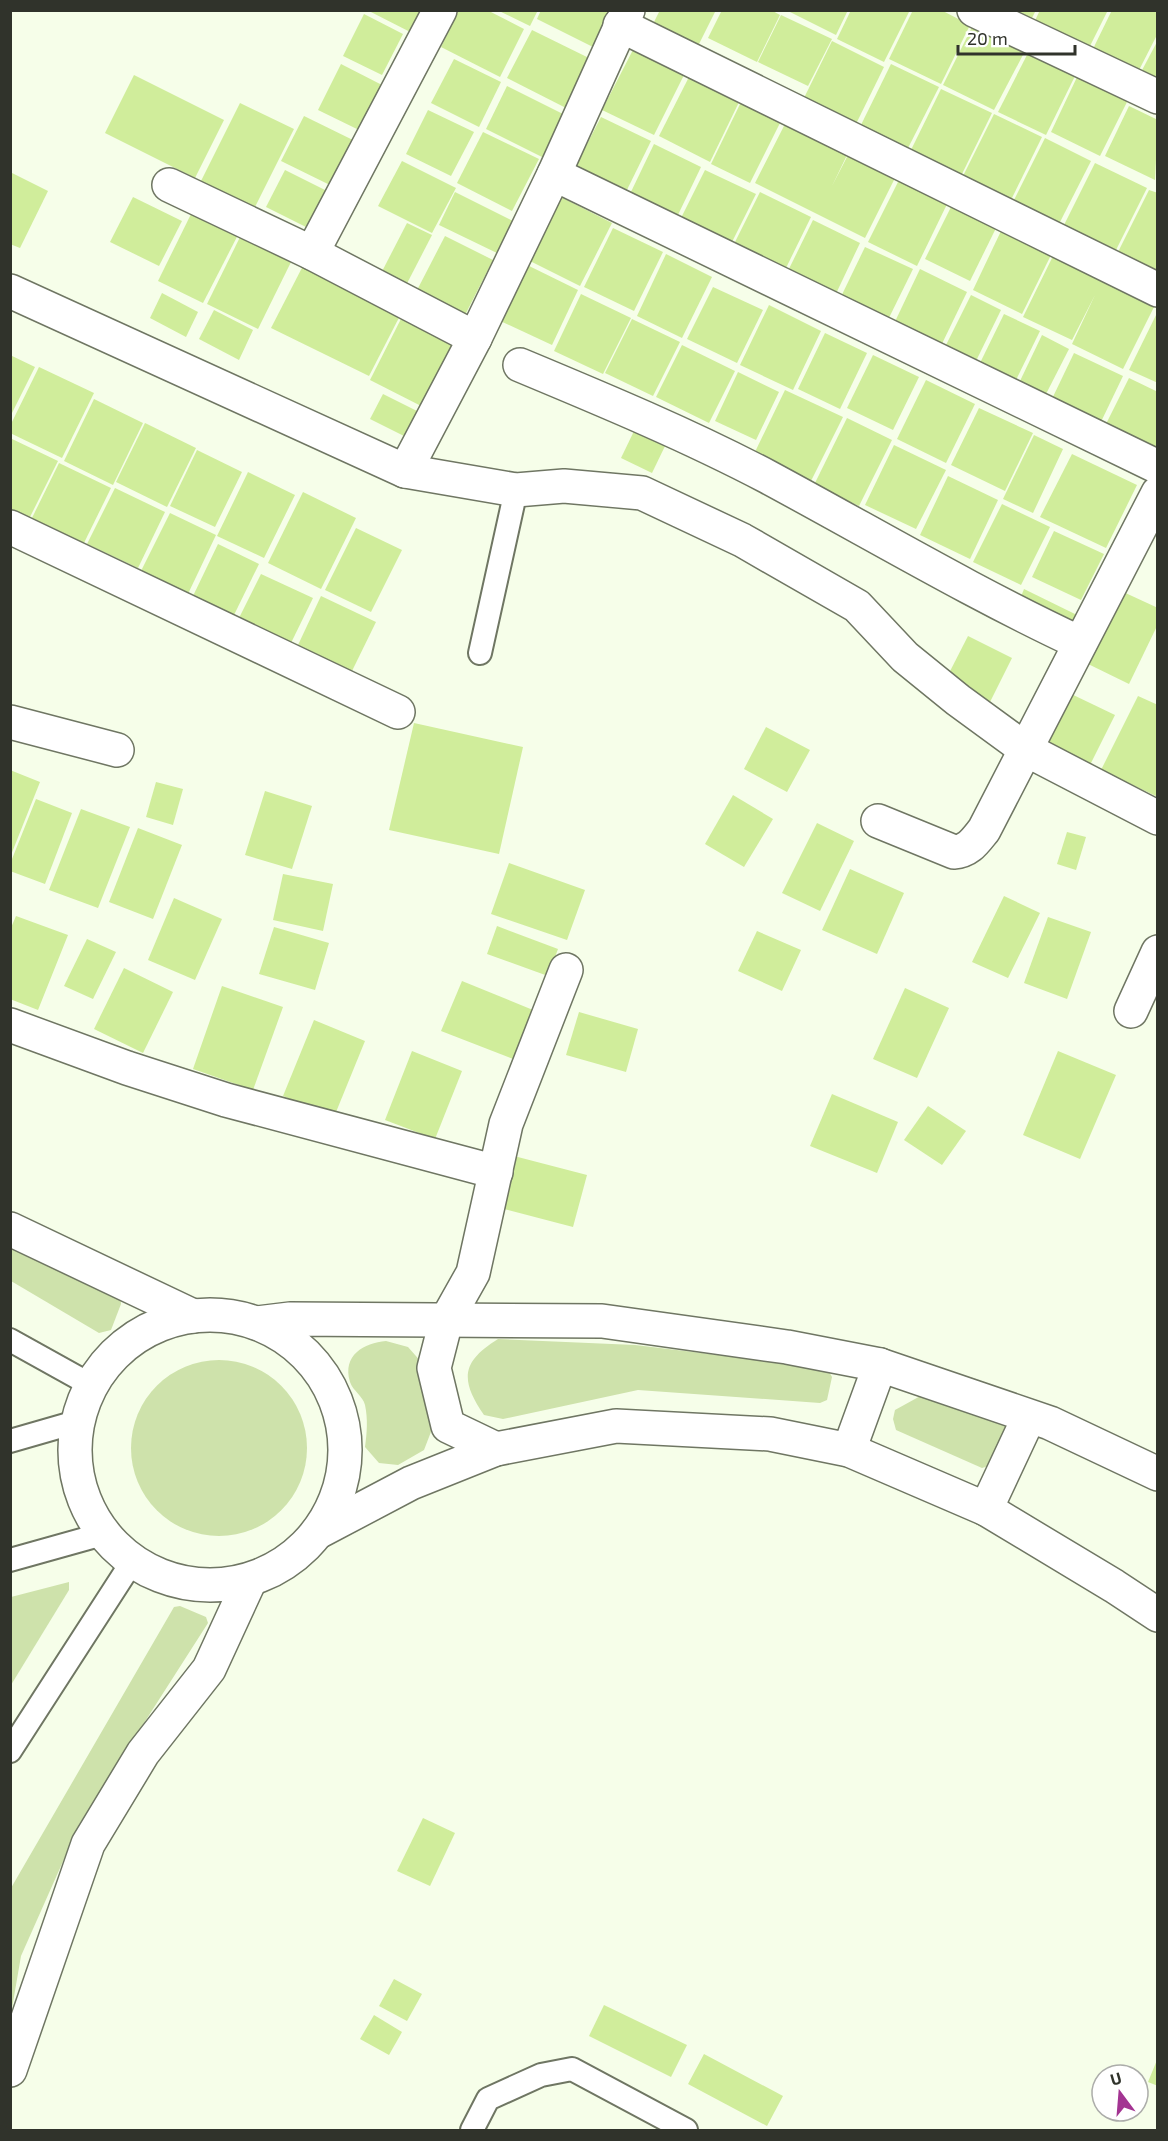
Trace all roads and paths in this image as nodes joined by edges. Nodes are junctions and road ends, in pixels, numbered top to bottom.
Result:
1 (440, 10) edge
2 (974, 10) edge
3 (624, 18) edge
4 (1158, 97) edge
5 (554, 174) junction
6 (169, 185) dead end
7 (312, 254) junction
8 (1158, 290) edge
9 (10, 291) edge
10 (475, 338) junction
11 (520, 365) dead end
12 (1158, 467) edge
13 (405, 471) junction
14 (516, 490) junction
15 (1158, 493) edge
16 (10, 527) edge
17 (1080, 643) junction
18 (480, 653) dead end
19 (398, 712) dead end
20 (10, 722) edge
21 (1025, 749) junction
22 (117, 750) dead end
23 (1158, 818) edge
24 (878, 821) dead end
25 (1158, 952) edge
26 (566, 970) dead end
27 (1131, 1011) dead end
28 (10, 1025) edge
29 (496, 1172) junction
30 (10, 1229) edge
31 (193, 1316) junction
32 (446, 1321) junction
33 (257, 1323) junction
34 (10, 1340) edge
35 (880, 1365) junction
36 (91, 1385) junction
37 (1029, 1417) junction
38 (76, 1422) junction
39 (10, 1441) edge
40 (496, 1449) junction
41 (849, 1450) junction
42 (1158, 1474) edge
43 (986, 1509) junction
44 (320, 1530) junction
45 (103, 1534) junction
46 (10, 1560) edge
47 (132, 1562) junction
48 (250, 1580) junction
49 (1158, 1615) edge
50 (10, 1751) edge
51 (10, 2070) edge
52 (472, 2130) edge
53 (686, 2130) edge

1 - 7 street
2 - 4 street
3 - 5 street
3 - 8 street
5 - 10 street
5 - 12 street
6 - 7 street
7 - 10 street
9 - 13 street
10 - 13 street
11 - 17 street
13 - 14 street
14 - 18 lane
14 - 21 street
15 - 17 street
16 - 19 street
17 - 21 street
20 - 22 street
21 - 23 street
21 - 24 street
25 - 27 street
26 - 29 street
28 - 29 street
29 - 32 street
30 - 31 street
31 - 33 street
31 - 36 street
32 - 33 street
32 - 35 street
32 - 40 street
33 - 44 street
34 - 36 lane
35 - 37 street
35 - 41 street
36 - 38 street
37 - 42 street
37 - 43 street
38 - 39 lane
38 - 45 street
40 - 41 street
40 - 44 street
41 - 43 street
43 - 49 street
44 - 48 street
45 - 46 lane
45 - 47 street
47 - 48 street
47 - 50 lane
48 - 51 street
52 - 53 lane

